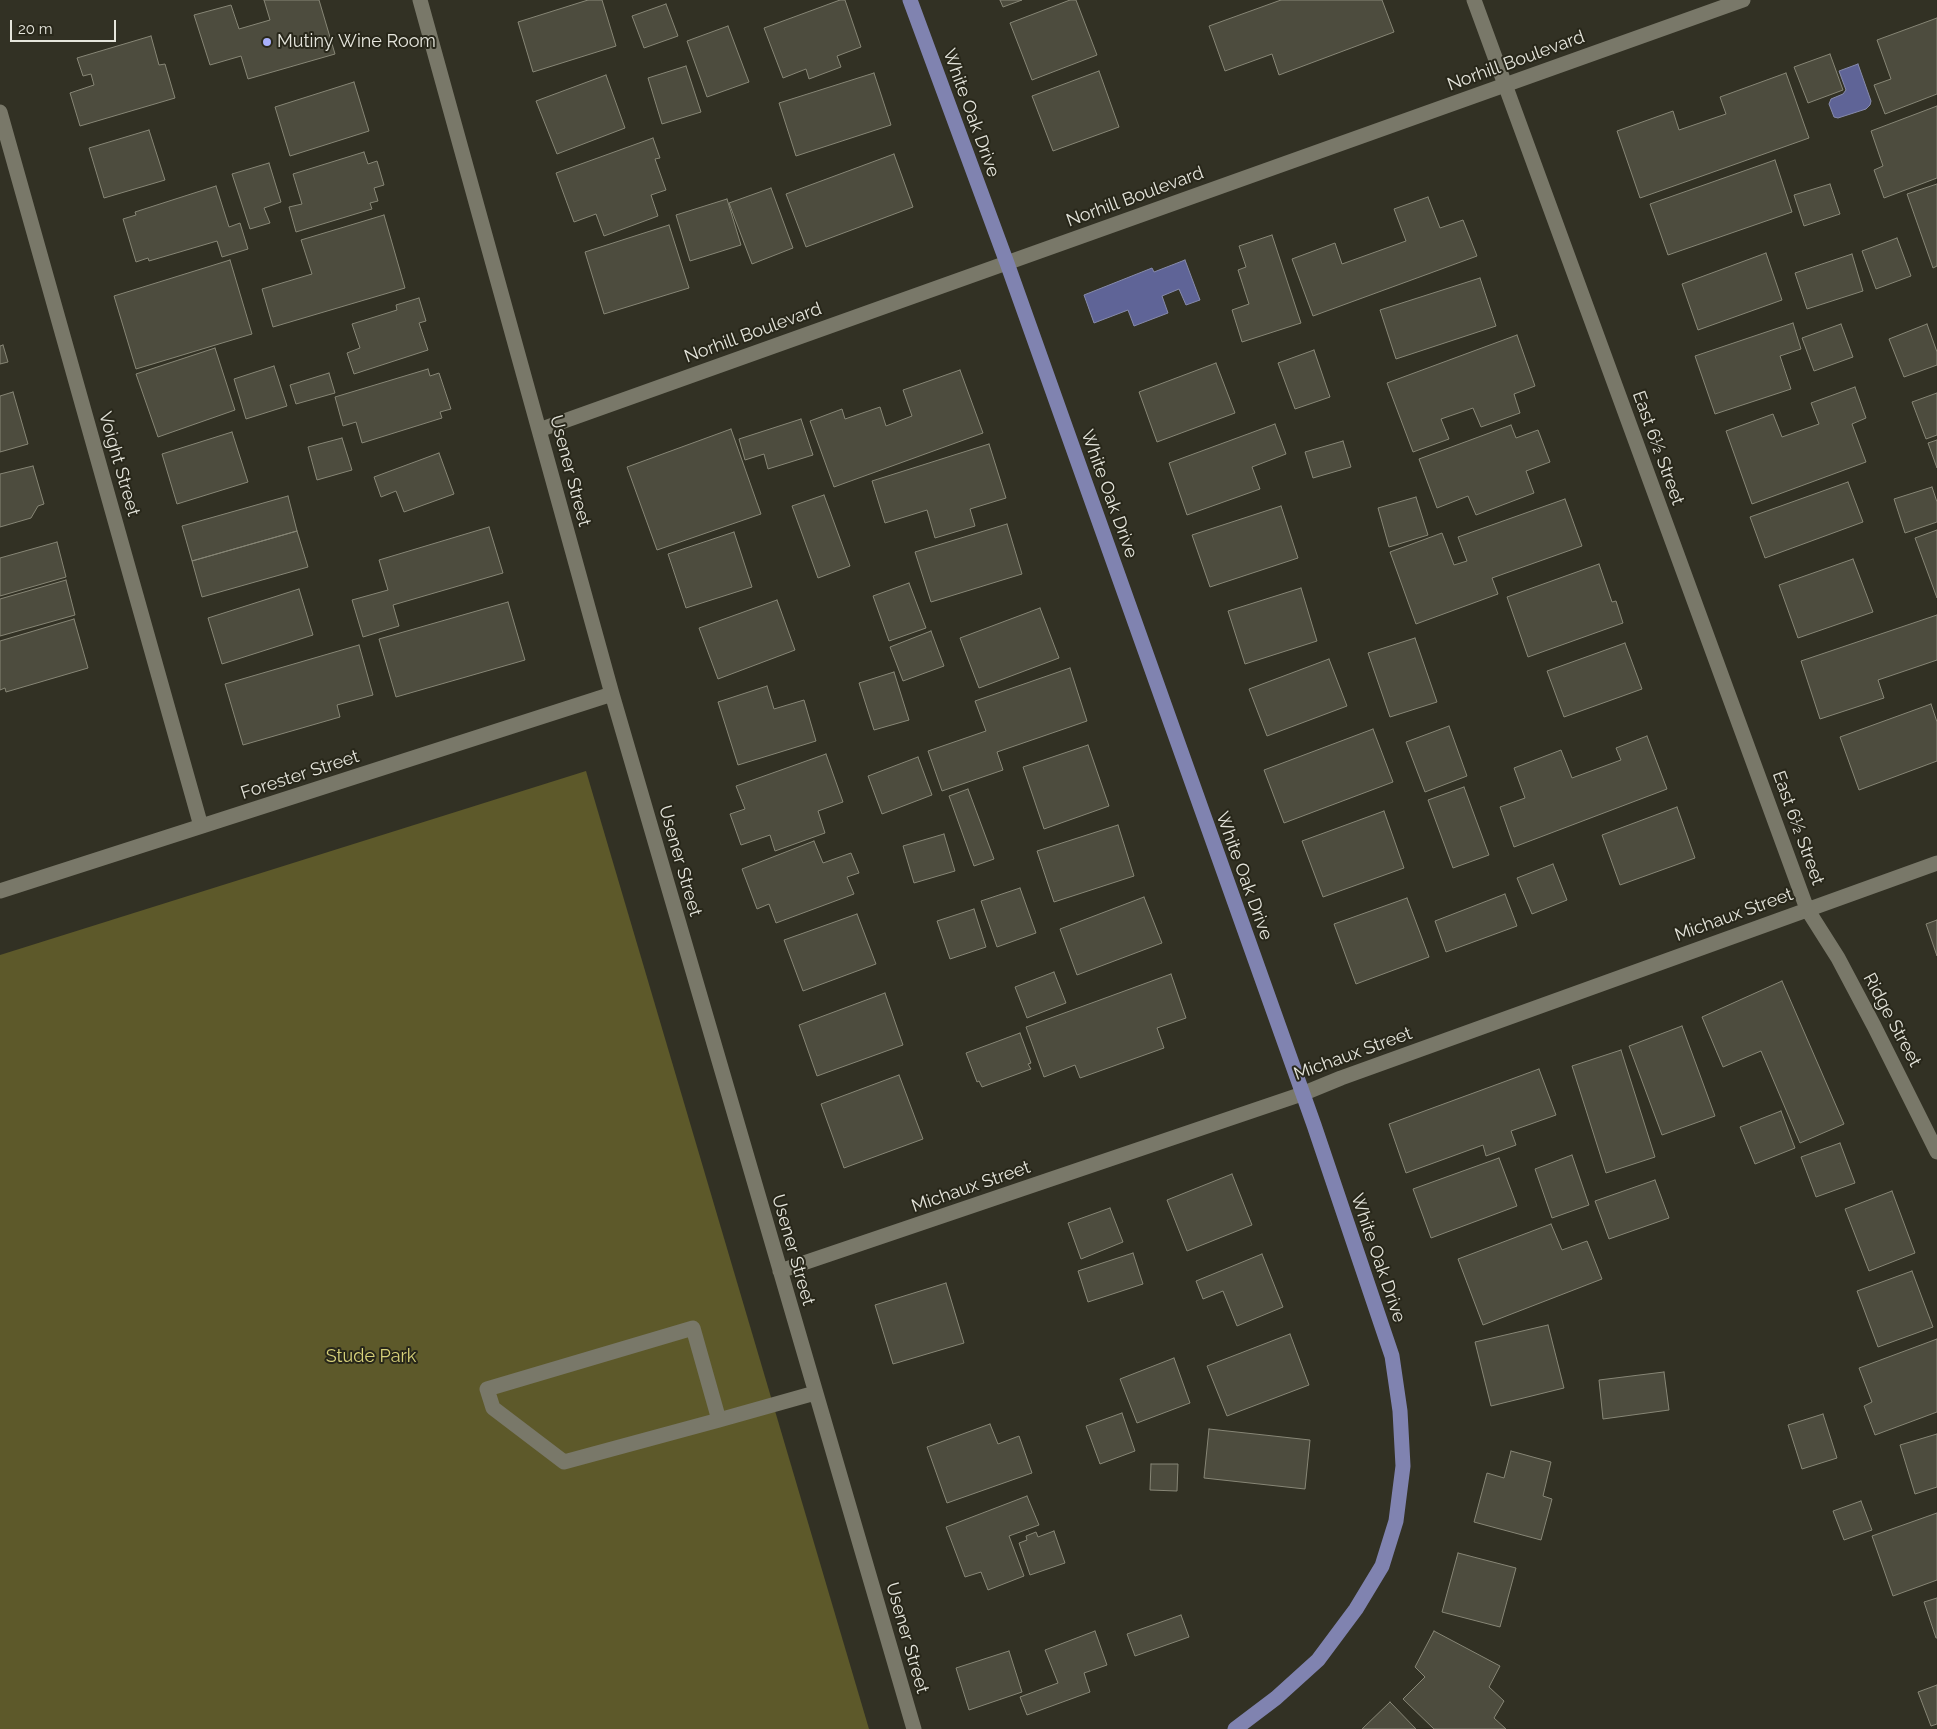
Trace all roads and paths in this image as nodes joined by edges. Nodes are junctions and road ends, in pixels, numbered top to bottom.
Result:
1 (420, 0) edge
2 (910, 0) edge
3 (1474, 0) edge
4 (1743, 0) edge
5 (1504, 85) junction
6 (0, 112) edge
7 (1006, 263) junction
8 (539, 430) junction
9 (612, 694) junction
10 (201, 826) junction
11 (1937, 863) edge
12 (0, 891) edge
13 (1807, 909) junction
14 (1302, 1094) junction
15 (1937, 1152) edge
16 (780, 1271) junction
17 (816, 1393) junction
18 (719, 1420) junction
19 (914, 1729) edge
20 (1235, 1729) edge

1 - 8 street, Usener Street
2 - 7 main road, White Oak Drive
3 - 5 street, East 6½ Street
4 - 5 street, Norhill Boulevard
5 - 7 street, Norhill Boulevard
5 - 13 street, East 6½ Street
6 - 10 street, Voight Street
7 - 8 street, Norhill Boulevard
7 - 14 main road, White Oak Drive
8 - 9 street, Usener Street
9 - 10 street, Forester Street
9 - 16 street, Usener Street
10 - 12 street, Forester Street
11 - 13 street, Michaux Street
13 - 14 street, Michaux Street
13 - 15 street, Ridge Street
14 - 16 street, Michaux Street
14 - 20 main road, White Oak Drive
16 - 17 street, Usener Street
17 - 18 street
17 - 19 street, Usener Street
18 - 18 street

